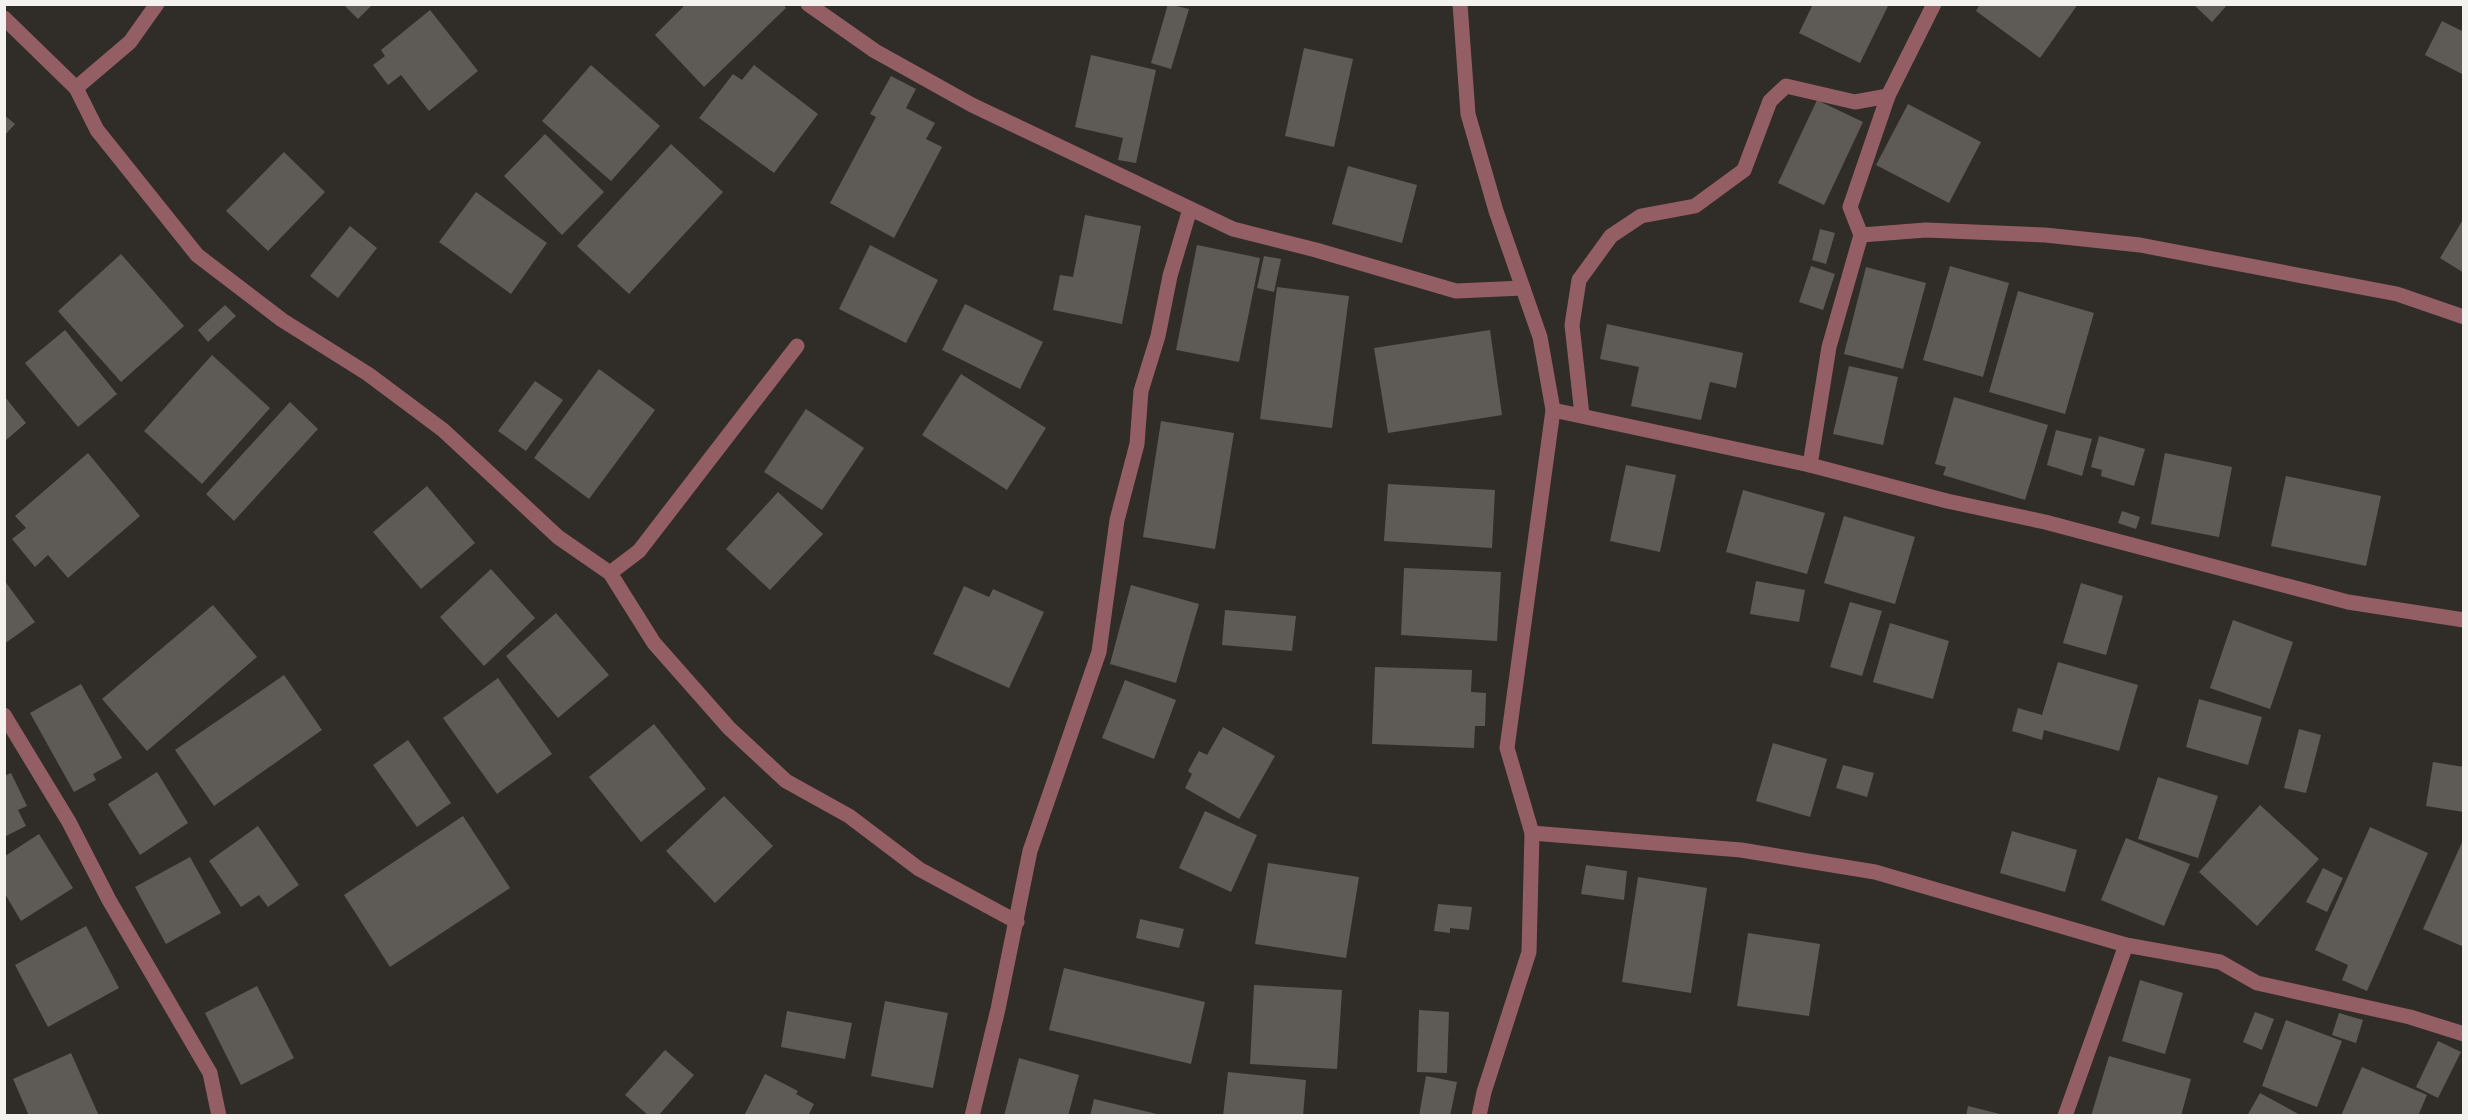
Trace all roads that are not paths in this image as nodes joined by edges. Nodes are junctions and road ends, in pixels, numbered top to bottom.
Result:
1 (157, 4) edge
2 (808, 4) edge
3 (1460, 4) edge
4 (1934, 4) edge
5 (4, 18) edge
6 (76, 88) junction
7 (1888, 96) junction
8 (1190, 208) junction
9 (1861, 236) junction
10 (1523, 288) junction
11 (2463, 317) edge
12 (797, 346) dead end
13 (1553, 410) junction
14 (1582, 415) junction
15 (1810, 465) junction
16 (610, 573) junction
17 (2463, 620) edge
18 (4, 715) edge
19 (1532, 833) junction
20 (1017, 922) junction
21 (2126, 945) junction
22 (2463, 1034) edge
23 (219, 1116) edge
24 (972, 1116) edge
25 (1479, 1116) edge
26 (2065, 1116) edge

1 - 6 street
2 - 8 street
3 - 10 street
4 - 7 street
5 - 6 street
6 - 16 street
7 - 9 street
7 - 14 street
8 - 10 street
8 - 20 street
9 - 11 street
9 - 15 street
10 - 13 street
12 - 16 street
13 - 14 street
13 - 19 street
14 - 15 street
15 - 17 street
16 - 20 street
18 - 23 street
19 - 21 street
19 - 25 street
20 - 24 street
21 - 22 street
21 - 26 street

